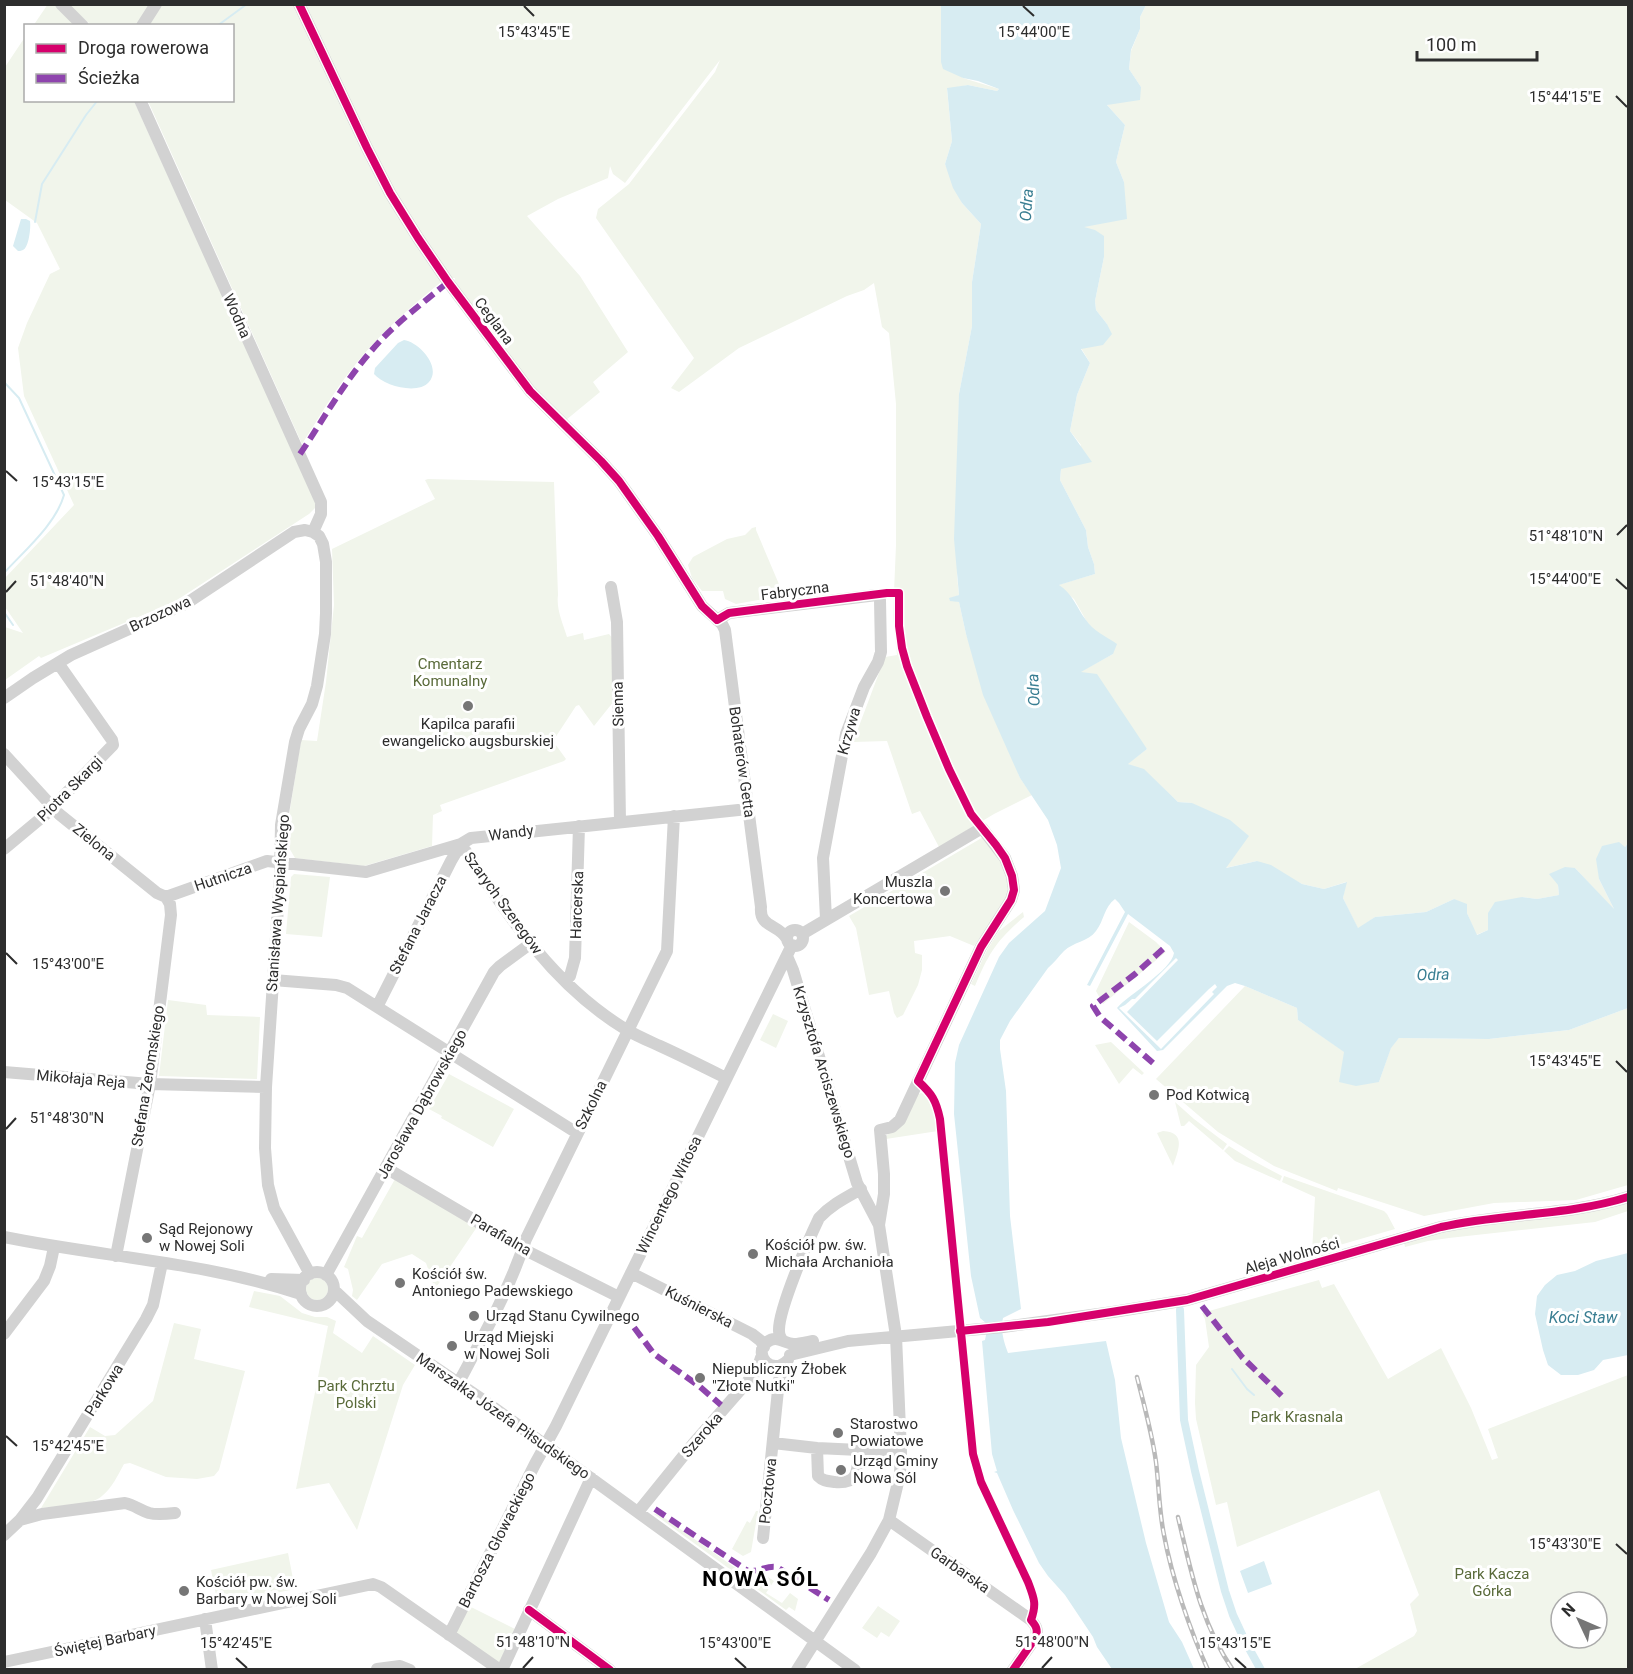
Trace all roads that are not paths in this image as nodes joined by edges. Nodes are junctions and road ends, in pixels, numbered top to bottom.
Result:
1 (61, 4) edge
2 (156, 4) edge
3 (299, 4) edge
4 (81, 24) edge
5 (143, 24) edge
6 (141, 102) edge
7 (313, 532) junction
8 (611, 587) dead end
9 (877, 595) joint
10 (717, 620) junction
11 (58, 663) junction
12 (4, 698) edge
13 (4, 754) edge
14 (52, 807) junction
15 (748, 809) junction
16 (674, 816) junction
17 (620, 822) junction
18 (579, 826) junction
19 (461, 844) junction
20 (4, 849) edge
21 (280, 862) junction
22 (166, 897) junction
23 (826, 920) junction
24 (792, 941) junction
25 (530, 944) junction
26 (273, 980) junction
27 (565, 981) junction
28 (377, 1007) junction
29 (628, 1030) junction
30 (450, 1053) junction
31 (4, 1072) edge
32 (726, 1078) junction
33 (150, 1084) junction
34 (266, 1087) junction
35 (577, 1133) junction
36 (386, 1168) junction
37 (861, 1189) junction
38 (1629, 1197) edge
39 (879, 1225) junction
40 (4, 1237) edge
41 (54, 1247) junction
42 (523, 1249) junction
43 (116, 1256) junction
44 (162, 1263) junction
45 (631, 1273) junction
46 (326, 1275) junction
47 (307, 1277) junction
48 (248, 1278) junction
49 (334, 1290) junction
50 (301, 1294) junction
51 (619, 1297) junction
52 (326, 1303) junction
53 (367, 1321) junction
54 (4, 1334) edge
55 (896, 1336) junction
56 (786, 1350) junction
57 (765, 1356) junction
58 (779, 1380) junction
59 (459, 1382) junction
60 (773, 1443) junction
61 (546, 1445) junction
62 (817, 1448) junction
63 (859, 1450) junction
64 (901, 1452) junction
65 (591, 1478) junction
66 (638, 1512) junction
67 (175, 1513) dead end
68 (20, 1520) junction
69 (889, 1520) junction
70 (4, 1535) edge
71 (764, 1538) dead end
72 (529, 1610) junction
73 (205, 1619) junction
74 (449, 1635) junction
75 (815, 1641) junction
76 (4, 1662) edge
77 (377, 1669) edge
78 (212, 1670) edge
79 (410, 1670) edge
80 (501, 1670) edge
81 (610, 1670) edge
82 (797, 1670) edge
83 (855, 1670) edge
84 (1013, 1670) edge

1 - 4 street
2 - 5 street
3 - 10 street, Ceglana
6 - 7 street, Wodna
7 - 11 street, Brzozowa
7 - 21 street, Stanisława Wyspiańskiego
8 - 17 street, Sienna
9 - 10 street, Fabryczna
9 - 23 street, Krzywa
10 - 15 street, Bohaterów Getta
11 - 12 street, Brzozowa
11 - 14 street, Piotra Skargi
13 - 14 street, Zielona
14 - 20 street, Piotra Skargi
14 - 22 street, Zielona
15 - 16 street, Wandy
15 - 24 street, Bohaterów Getta
16 - 17 street, Wandy
16 - 29 street, Szkolna
17 - 18 street, Wandy
18 - 19 street, Wandy
18 - 27 street, Harcerska
19 - 21 street, Wandy
19 - 25 street, Szarych Szeregów
19 - 28 street, Stefana Jaracza
21 - 22 street, Hutnicza
21 - 26 street, Stanisława Wyspiańskiego
22 - 33 street, Stefana Żeromskiego
23 - 24 street
23 - 39 street
24 - 32 street, Wincentego Witosa
24 - 37 street, Krzysztofa Arciszewskiego
25 - 27 street, Szarych Szeregów
25 - 30 street, Jarosława Dąbrowskiego
26 - 28 street
26 - 34 street, Stanisława Wyspiańskiego
27 - 29 street, Szarych Szeregów
28 - 30 street
29 - 32 street, Szarych Szeregów
29 - 35 street, Szkolna
30 - 35 street
30 - 36 street, Jarosława Dąbrowskiego
31 - 33 street, Mikołaja Reja
32 - 45 street, Wincentego Witosa
33 - 34 street, Mikołaja Reja
33 - 43 street, Stefana Żeromskiego
34 - 47 street, Stanisława Wyspiańskiego
35 - 42 street, Szkolna
36 - 42 street, Parafialna
36 - 46 street, Jarosława Dąbrowskiego
37 - 39 street, Krzysztofa Arciszewskiego
37 - 56 street, Pocztowa
38 - 55 street, Aleja Wolności
39 - 55 street
40 - 41 street
41 - 43 street
41 - 54 street
42 - 51 street, Parafialna
42 - 59 street, Szkolna
43 - 44 street
44 - 48 street
44 - 68 street, Parkowa
45 - 51 street, Wincentego Witosa
45 - 57 street, Kuśnierska
46 - 47 street
46 - 49 street
47 - 48 street
47 - 50 street
48 - 50 street
49 - 52 street
49 - 53 street, Marszałka Józefa Piłsudskiego
50 - 52 street
51 - 61 street, Wincentego Witosa
52 - 53 street, Marszałka Józefa Piłsudskiego
53 - 59 street, Marszałka Józefa Piłsudskiego
55 - 56 street, Aleja Wolności
55 - 64 street
56 - 57 street
56 - 57 street
56 - 58 street, Pocztowa
57 - 58 street
57 - 66 street, Szeroka
58 - 60 street, Pocztowa
59 - 61 street, Marszałka Józefa Piłsudskiego
60 - 62 street, Pocztowa
60 - 71 street, Pocztowa
61 - 65 street, Marszałka Józefa Piłsudskiego
61 - 74 street, Bartosza Głowackiego
62 - 63 street, Pocztowa
62 - 63 street
63 - 64 street, Pocztowa
64 - 69 street
65 - 66 street, Marszałka Józefa Piłsudskiego
65 - 72 street
66 - 75 street, Marszałka Józefa Piłsudskiego
67 - 68 street
68 - 70 street, Parkowa
69 - 75 street
69 - 84 street, Garbarska
72 - 80 street
72 - 81 street
73 - 74 street, Świętej Barbary
73 - 76 street, Świętej Barbary
73 - 78 street
74 - 80 street, Świętej Barbary
75 - 82 street
75 - 83 street, Marszałka Józefa Piłsudskiego
77 - 79 street

